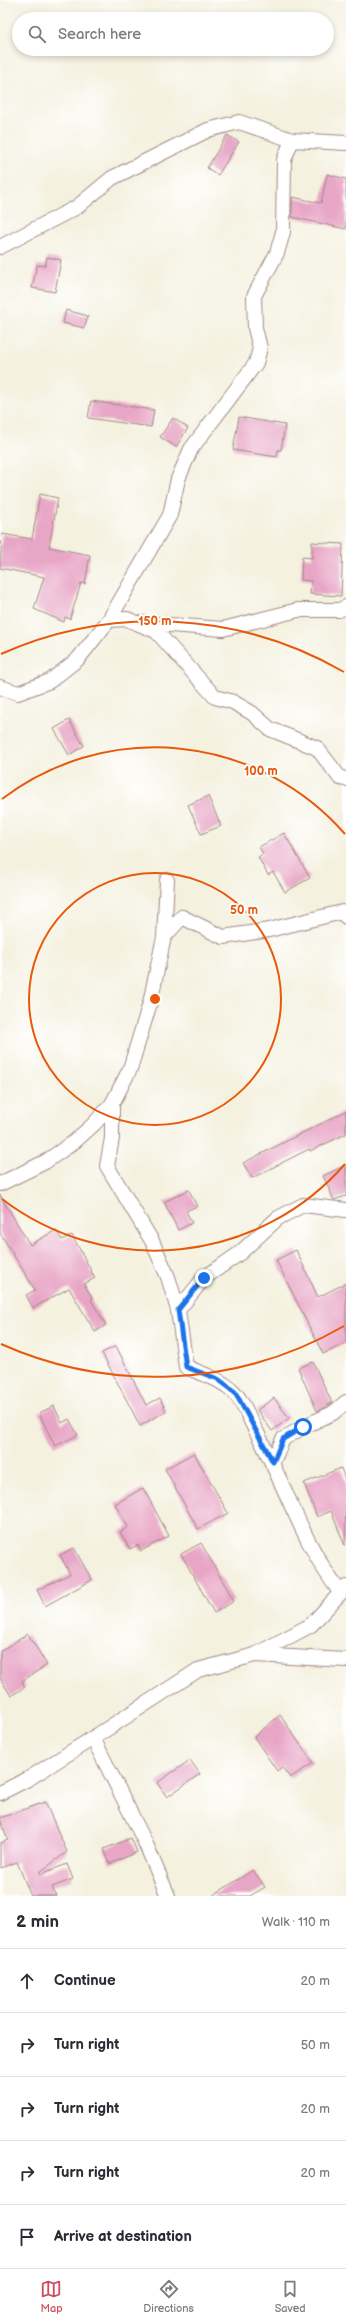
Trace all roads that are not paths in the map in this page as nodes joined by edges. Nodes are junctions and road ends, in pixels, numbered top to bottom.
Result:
1 (292, 140) junction
2 (346, 142) edge
3 (0, 247) edge
4 (346, 607) edge
5 (109, 620) junction
6 (141, 623) junction
7 (0, 687) edge
8 (344, 778) edge
9 (167, 880) dead end
10 (346, 916) edge
11 (164, 937) junction
12 (112, 1104) junction
13 (0, 1184) edge
14 (346, 1210) edge
15 (178, 1310) junction
16 (346, 1402) edge
17 (273, 1462) junction
18 (343, 1589) edge
19 (255, 1655) junction
20 (346, 1660) edge
21 (93, 1738) junction
22 (0, 1793) edge
23 (168, 1896) edge

1 - 2 street
1 - 3 street
1 - 5 street
4 - 6 street
5 - 6 street
5 - 7 street
6 - 8 street
9 - 11 street
10 - 11 street
11 - 12 street
12 - 13 street
12 - 15 street
14 - 15 street
15 - 17 street
16 - 17 street
17 - 18 street
18 - 19 street
19 - 20 street
19 - 21 street
21 - 22 street
21 - 23 street

